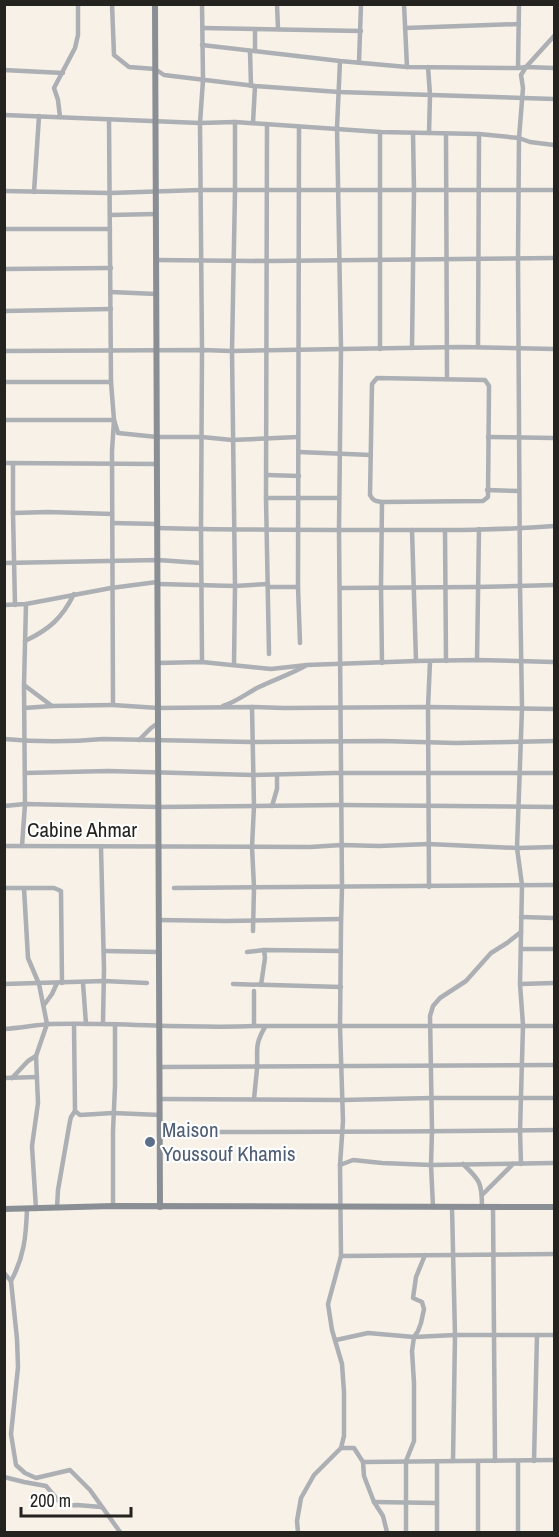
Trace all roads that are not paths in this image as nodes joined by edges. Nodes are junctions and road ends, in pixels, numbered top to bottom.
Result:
1 (78, 4) edge
2 (112, 4) edge
3 (155, 4) edge
4 (202, 4) edge
5 (277, 4) edge
6 (361, 4) edge
7 (404, 4) edge
8 (519, 4) edge
9 (519, 24) junction
10 (203, 28) junction
11 (405, 28) junction
12 (278, 29) junction
13 (255, 30) junction
14 (361, 31) junction
15 (555, 36) edge
16 (202, 45) junction
17 (253, 51) junction
18 (340, 61) junction
19 (359, 62) junction
20 (526, 66) junction
21 (407, 67) junction
22 (428, 67) junction
23 (518, 68) junction
24 (555, 68) edge
25 (155, 69) junction
26 (4, 70) edge
27 (63, 73) junction
28 (203, 80) junction
29 (253, 86) junction
30 (339, 92) junction
31 (430, 95) junction
32 (521, 98) junction
33 (555, 99) edge
34 (4, 115) edge
35 (39, 116) junction
36 (60, 117) junction
37 (109, 120) junction
38 (156, 122) junction
39 (235, 122) junction
40 (200, 123) junction
41 (253, 123) junction
42 (267, 124) junction
43 (299, 127) junction
44 (337, 129) junction
45 (380, 132) junction
46 (413, 133) junction
47 (429, 133) junction
48 (446, 134) junction
49 (479, 134) junction
50 (519, 138) junction
51 (555, 145) edge
52 (338, 189) junction
53 (519, 189) junction
54 (200, 190) junction
55 (236, 190) junction
56 (267, 190) junction
57 (299, 190) junction
58 (380, 190) junction
59 (414, 190) junction
60 (446, 190) junction
61 (479, 190) junction
62 (555, 190) edge
63 (4, 191) edge
64 (156, 191) junction
65 (34, 192) junction
66 (110, 193) junction
67 (156, 214) junction
68 (110, 215) junction
69 (4, 229) edge
70 (110, 229) junction
71 (518, 258) junction
72 (555, 258) edge
73 (201, 259) junction
74 (479, 259) junction
75 (156, 260) junction
76 (339, 260) junction
77 (380, 260) junction
78 (414, 260) junction
79 (446, 260) junction
80 (235, 261) junction
81 (268, 261) junction
82 (298, 261) junction
83 (111, 268) junction
84 (4, 269) edge
85 (111, 292) junction
86 (156, 294) junction
87 (111, 309) junction
88 (4, 311) edge
89 (446, 347) junction
90 (478, 347) junction
91 (341, 348) junction
92 (412, 348) junction
93 (520, 348) junction
94 (380, 349) junction
95 (555, 349) edge
96 (157, 350) junction
97 (202, 350) junction
98 (266, 350) junction
99 (299, 350) junction
100 (4, 351) edge
101 (112, 351) junction
102 (232, 351) junction
103 (447, 379) junction
104 (4, 382) edge
105 (111, 382) junction
106 (4, 420) edge
107 (114, 420) junction
108 (157, 437) junction
109 (202, 437) junction
110 (298, 437) junction
111 (488, 437) junction
112 (519, 437) junction
113 (267, 438) junction
114 (555, 438) edge
115 (232, 440) junction
116 (299, 452) junction
117 (340, 454) junction
118 (371, 454) junction
119 (4, 463) edge
120 (13, 464) junction
121 (157, 464) junction
122 (112, 465) junction
123 (267, 475) junction
124 (299, 476) junction
125 (488, 490) junction
126 (519, 491) junction
127 (299, 497) junction
128 (267, 498) junction
129 (339, 498) junction
130 (382, 502) junction
131 (13, 513) junction
132 (112, 514) junction
133 (112, 523) junction
134 (158, 526) junction
135 (555, 526) edge
136 (201, 529) junction
137 (233, 529) junction
138 (479, 529) junction
139 (520, 529) junction
140 (267, 530) junction
141 (339, 530) junction
142 (381, 530) junction
143 (412, 530) junction
144 (445, 530) junction
145 (298, 531) junction
146 (158, 561) junction
147 (112, 562) junction
148 (4, 563) edge
149 (14, 563) junction
150 (201, 563) junction
151 (157, 583) junction
152 (555, 585) edge
153 (201, 586) junction
154 (235, 586) junction
155 (268, 586) junction
156 (520, 586) junction
157 (298, 587) junction
158 (381, 587) junction
159 (413, 587) junction
160 (445, 587) junction
161 (477, 587) junction
162 (111, 588) junction
163 (340, 588) junction
164 (74, 594) junction
165 (26, 604) junction
166 (4, 605) edge
167 (15, 605) junction
168 (26, 641) junction
169 (300, 643) dead end
170 (269, 654) dead end
171 (477, 660) junction
172 (416, 661) junction
173 (446, 661) junction
174 (521, 661) junction
175 (202, 662) junction
176 (430, 662) junction
177 (555, 662) edge
178 (158, 663) junction
179 (382, 663) junction
180 (341, 664) junction
181 (234, 665) junction
182 (307, 665) junction
183 (24, 685) junction
184 (113, 705) junction
185 (52, 706) junction
186 (252, 706) junction
187 (341, 707) junction
188 (428, 707) junction
189 (24, 708) junction
190 (158, 708) junction
191 (217, 708) junction
192 (522, 708) junction
193 (555, 709) edge
194 (158, 723) junction
195 (4, 739) edge
196 (139, 740) junction
197 (24, 741) junction
198 (158, 741) junction
199 (341, 741) junction
200 (555, 741) edge
201 (252, 742) junction
202 (521, 742) junction
203 (429, 743) junction
204 (25, 773) junction
205 (158, 773) junction
206 (520, 773) junction
207 (555, 773) edge
208 (341, 774) junction
209 (430, 774) junction
210 (253, 775) junction
211 (277, 775) junction
212 (25, 804) junction
213 (341, 805) junction
214 (4, 806) edge
215 (254, 806) junction
216 (272, 806) junction
217 (159, 807) junction
218 (429, 807) junction
219 (519, 807) junction
220 (555, 807) edge
221 (342, 844) junction
222 (428, 844) junction
223 (4, 846) edge
224 (22, 846) junction
225 (159, 846) junction
226 (101, 847) junction
227 (252, 847) junction
228 (555, 847) edge
229 (518, 848) junction
230 (522, 885) junction
231 (555, 885) edge
232 (254, 887) junction
233 (342, 887) junction
234 (429, 887) junction
235 (4, 888) edge
236 (24, 888) junction
237 (174, 888) dead end
238 (521, 917) junction
239 (555, 918) edge
240 (341, 919) junction
241 (159, 920) junction
242 (253, 921) junction
243 (341, 925) junction
244 (253, 931) dead end
245 (521, 932) junction
246 (521, 949) junction
247 (555, 949) edge
248 (264, 950) junction
249 (104, 951) junction
250 (341, 951) junction
251 (159, 952) junction
252 (247, 952) dead end
253 (104, 981) junction
254 (83, 982) dead end
255 (59, 983) junction
256 (147, 983) dead end
257 (555, 983) edge
258 (4, 984) edge
259 (39, 984) junction
260 (233, 984) dead end
261 (520, 984) junction
262 (261, 985) junction
263 (340, 987) junction
264 (254, 991) dead end
265 (44, 1005) junction
266 (103, 1023) junction
267 (47, 1024) junction
268 (74, 1024) junction
269 (86, 1024) junction
270 (115, 1024) junction
271 (523, 1025) junction
272 (159, 1026) junction
273 (254, 1026) junction
274 (431, 1026) junction
275 (555, 1026) edge
276 (265, 1027) junction
277 (340, 1027) junction
278 (4, 1029) edge
279 (36, 1056) junction
280 (432, 1065) junction
281 (521, 1065) junction
282 (555, 1065) edge
283 (257, 1066) junction
284 (159, 1067) junction
285 (341, 1067) junction
286 (12, 1077) junction
287 (37, 1077) junction
288 (4, 1078) edge
289 (432, 1098) junction
290 (520, 1098) junction
291 (555, 1098) edge
292 (160, 1099) junction
293 (254, 1099) junction
294 (342, 1101) junction
295 (75, 1111) junction
296 (113, 1113) junction
297 (160, 1115) junction
298 (432, 1130) junction
299 (555, 1130) edge
300 (520, 1131) junction
301 (160, 1132) junction
302 (342, 1133) junction
303 (555, 1163) edge
304 (463, 1164) junction
305 (513, 1164) junction
306 (521, 1164) junction
307 (340, 1165) junction
308 (431, 1165) junction
309 (482, 1195) junction
310 (113, 1206) junction
311 (160, 1207) junction
312 (340, 1207) junction
313 (433, 1207) junction
314 (452, 1207) junction
315 (482, 1207) junction
316 (493, 1207) junction
317 (555, 1207) edge
318 (4, 1209) edge
319 (27, 1209) junction
320 (36, 1209) junction
321 (57, 1209) junction
322 (555, 1254) edge
323 (425, 1255) junction
324 (452, 1255) junction
325 (493, 1255) junction
326 (341, 1256) junction
327 (4, 1273) edge
328 (11, 1281) junction
329 (455, 1335) junction
330 (495, 1335) junction
331 (537, 1335) junction
332 (555, 1335) edge
333 (414, 1336) junction
334 (336, 1340) junction
335 (341, 1448) junction
336 (555, 1460) edge
337 (406, 1461) junction
338 (436, 1461) junction
339 (453, 1461) junction
340 (478, 1461) junction
341 (495, 1461) junction
342 (518, 1461) junction
343 (534, 1461) junction
344 (363, 1462) junction
345 (4, 1477) edge
346 (374, 1502) junction
347 (406, 1503) junction
348 (436, 1503) junction
349 (101, 1508) junction
350 (120, 1533) edge
351 (298, 1533) edge
352 (387, 1533) edge
353 (406, 1533) edge
354 (436, 1533) edge
355 (478, 1533) edge
356 (518, 1533) edge

1 - 27 street
2 - 25 street
3 - 25 street
4 - 10 street
5 - 12 street
6 - 14 street
7 - 11 street
8 - 9 street
9 - 11 street
9 - 23 street
10 - 13 street
10 - 16 street
11 - 21 street
12 - 13 street
12 - 14 street
13 - 17 street
14 - 19 street
15 - 20 street
16 - 17 street
16 - 28 street
17 - 18 street
17 - 29 street
18 - 19 street
18 - 30 street
19 - 21 street
20 - 23 street
20 - 24 street
20 - 32 street
21 - 22 street
22 - 23 street
22 - 31 street
25 - 28 street
25 - 38 street
26 - 27 street
27 - 36 street
28 - 29 street
28 - 40 street
29 - 30 street
29 - 41 street
30 - 31 street
30 - 44 street
31 - 32 street
31 - 47 street
32 - 33 street
32 - 50 street
34 - 35 street
35 - 36 street
35 - 65 street
36 - 37 street
37 - 38 street
37 - 66 street
38 - 40 street
38 - 64 street
39 - 40 street
39 - 41 street
39 - 55 street
40 - 54 street
41 - 42 street
42 - 43 street
42 - 56 street
43 - 44 street
43 - 57 street
44 - 45 street
44 - 52 street
45 - 46 street
45 - 58 street
46 - 47 street
46 - 59 street
47 - 48 street
48 - 49 street
48 - 60 street
49 - 50 street
49 - 61 street
50 - 51 street
50 - 53 street
52 - 57 street
52 - 58 street
52 - 76 street
53 - 61 street
53 - 62 street
53 - 71 street
54 - 55 street
54 - 64 street
54 - 73 street
55 - 56 street
55 - 80 street
56 - 57 street
56 - 81 street
57 - 82 street
58 - 59 street
58 - 77 street
59 - 60 street
59 - 78 street
60 - 61 street
60 - 79 street
61 - 74 street
63 - 65 street
64 - 66 street
64 - 67 street
65 - 66 street
66 - 68 street
67 - 68 street
67 - 75 street
68 - 70 street
69 - 70 street
70 - 83 street
71 - 72 street
71 - 74 street
71 - 93 street
73 - 75 street
73 - 80 street
73 - 97 street
74 - 79 street
74 - 90 street
75 - 86 street
76 - 77 street
76 - 82 street
76 - 91 street
77 - 78 street
77 - 94 street
78 - 79 street
78 - 92 street
79 - 89 street
80 - 81 street
80 - 102 street
81 - 82 street
81 - 98 street
82 - 99 street
83 - 84 street
83 - 85 street
85 - 86 street
85 - 87 street
86 - 96 street
87 - 88 street
87 - 101 street
89 - 90 street
89 - 92 street
89 - 103 street
90 - 93 street
91 - 94 street
91 - 99 street
91 - 117 street
92 - 94 street
93 - 95 street
93 - 112 street
96 - 97 street
96 - 101 street
96 - 108 street
97 - 102 street
97 - 109 street
98 - 99 street
98 - 102 street
98 - 113 street
99 - 110 street
100 - 101 street
101 - 105 street
102 - 115 street
103 - 111 street
103 - 118 street
104 - 105 street
105 - 107 street
106 - 107 street
107 - 108 street
107 - 122 street
108 - 109 street
108 - 121 street
109 - 115 street
109 - 136 street
110 - 113 street
110 - 116 street
111 - 112 street
111 - 125 street
112 - 114 street
112 - 126 street
113 - 115 street
113 - 123 street
115 - 137 street
116 - 117 street
116 - 124 street
117 - 118 street
117 - 129 street
118 - 130 street
119 - 120 street
120 - 122 street
120 - 131 street
121 - 122 street
121 - 134 street
122 - 132 street
123 - 124 street
123 - 128 street
124 - 127 street
125 - 126 street
125 - 130 street
126 - 139 street
127 - 128 street
127 - 129 street
127 - 145 street
128 - 140 street
129 - 141 street
130 - 142 street
131 - 132 street
131 - 149 street
132 - 133 street
133 - 134 street
133 - 147 street
134 - 136 street
134 - 146 street
135 - 139 street
136 - 137 street
136 - 150 street
137 - 140 street
137 - 154 street
138 - 139 street
138 - 144 street
138 - 161 street
139 - 156 street
140 - 145 street
140 - 155 street
141 - 142 street
141 - 145 street
141 - 163 street
142 - 143 street
142 - 158 street
143 - 144 street
143 - 159 street
144 - 160 street
145 - 157 street
146 - 147 street
146 - 150 street
146 - 151 street
147 - 149 street
147 - 162 street
148 - 149 street
149 - 167 street
150 - 153 street
151 - 153 street
151 - 162 street
151 - 178 street
152 - 156 street
153 - 154 street
153 - 175 street
154 - 155 street
154 - 181 street
155 - 157 street
155 - 170 street
156 - 161 street
156 - 174 street
157 - 169 street
158 - 159 street
158 - 163 street
158 - 179 street
159 - 160 street
159 - 172 street
160 - 161 street
160 - 173 street
161 - 171 street
162 - 164 street
162 - 184 street
163 - 180 street
164 - 165 street
164 - 168 street
165 - 167 street
165 - 168 street
166 - 167 street
168 - 183 street
171 - 173 street
171 - 174 street
172 - 176 street
172 - 179 street
173 - 176 street
174 - 177 street
174 - 192 street
175 - 178 street
175 - 181 street
176 - 188 street
178 - 190 street
179 - 180 street
180 - 182 street
180 - 187 street
181 - 182 street
182 - 191 street
183 - 185 street
183 - 189 street
184 - 185 street
184 - 190 street
185 - 189 street
186 - 187 street
186 - 191 street
186 - 201 street
187 - 188 street
187 - 199 street
188 - 192 street
188 - 203 street
189 - 197 street
190 - 191 street
190 - 194 street
192 - 193 street
192 - 202 street
194 - 196 street
194 - 198 street
195 - 197 street
196 - 197 street
196 - 198 street
197 - 204 street
198 - 201 street
198 - 205 street
199 - 201 street
199 - 203 street
199 - 208 street
200 - 202 street
201 - 210 street
202 - 203 street
202 - 206 street
203 - 209 street
204 - 205 street
204 - 212 street
205 - 210 street
205 - 217 street
206 - 207 street
206 - 209 street
206 - 219 street
208 - 209 street
208 - 211 street
208 - 213 street
209 - 218 street
210 - 211 street
210 - 215 street
211 - 216 street
212 - 214 street
212 - 217 street
212 - 224 street
213 - 216 street
213 - 218 street
213 - 221 street
215 - 216 street
215 - 217 street
215 - 227 street
217 - 225 street
218 - 219 street
218 - 222 street
219 - 220 street
219 - 229 street
221 - 222 street, Cabine Ahmar
221 - 227 street, Cabine Ahmar
221 - 233 street
222 - 229 street, Cabine Ahmar
222 - 234 street
223 - 224 street, Cabine Ahmar
224 - 226 street, Cabine Ahmar
225 - 226 street, Cabine Ahmar
225 - 227 street, Cabine Ahmar
225 - 241 street
226 - 249 street
227 - 232 street
228 - 229 street, Cabine Ahmar
229 - 230 street
230 - 231 street
230 - 234 street
230 - 238 street
232 - 233 street
232 - 237 street
232 - 242 street
233 - 234 street
233 - 240 street
233 - 243 street
235 - 236 street
236 - 255 street
236 - 259 street
238 - 239 street
238 - 245 street
240 - 242 street
240 - 243 street
241 - 242 street
241 - 251 street
242 - 244 street
243 - 250 street
245 - 246 street
245 - 274 street
246 - 247 street
246 - 261 street
248 - 250 street
248 - 252 street
248 - 262 street
249 - 251 street
249 - 253 street
250 - 263 street
251 - 272 street
253 - 255 street
253 - 256 street
253 - 266 street
254 - 269 street
255 - 259 street
255 - 265 street
257 - 261 street
258 - 259 street
259 - 265 street
260 - 262 street
261 - 271 street
262 - 263 street
263 - 277 street
264 - 273 street
265 - 267 street
266 - 269 street
266 - 270 street
267 - 268 street
267 - 278 street
267 - 279 street
268 - 269 street
268 - 295 street
270 - 272 street
270 - 296 street
271 - 274 street
271 - 275 street
271 - 281 street
272 - 273 street
272 - 284 street
273 - 276 street
274 - 277 street
274 - 280 street
276 - 277 street
276 - 283 street
277 - 285 street
279 - 286 street
279 - 287 street
280 - 281 street
280 - 285 street
280 - 289 street
281 - 282 street
281 - 290 street
283 - 284 street
283 - 285 street
283 - 293 street
284 - 292 street
285 - 294 street
286 - 287 street
286 - 288 street
287 - 320 street
289 - 290 street
289 - 294 street
289 - 298 street
290 - 291 street
290 - 300 street
292 - 293 street
292 - 297 street
293 - 294 street
294 - 302 street
295 - 296 street
295 - 321 street
296 - 297 street
296 - 310 street
297 - 301 street
298 - 300 street
298 - 302 street
298 - 308 street
299 - 300 street
300 - 306 street
301 - 302 street
301 - 311 street
302 - 307 street
303 - 306 street
304 - 305 street
304 - 308 street
304 - 309 street
305 - 306 street
305 - 309 street
307 - 308 street
307 - 312 street
308 - 313 street
309 - 315 street
310 - 311 street
310 - 321 street
311 - 312 street
312 - 313 street
312 - 326 street
313 - 314 street
314 - 315 street
314 - 324 street
315 - 316 street
316 - 317 street
316 - 325 street
318 - 319 street
319 - 320 street
319 - 328 street
320 - 321 street
322 - 325 street
323 - 324 street
323 - 326 street
323 - 333 street
324 - 325 street
324 - 329 street
325 - 330 street
326 - 334 street
327 - 328 street
328 - 349 street
329 - 330 street
329 - 333 street
329 - 339 street
330 - 331 street
330 - 341 street
331 - 332 street
331 - 343 street
333 - 334 street
333 - 337 street
334 - 335 street
335 - 344 street
335 - 351 street
336 - 343 street
337 - 338 street
337 - 344 street
337 - 347 street
338 - 339 street
338 - 348 street
339 - 340 street
340 - 341 street
340 - 355 street
341 - 342 street
342 - 343 street
342 - 356 street
344 - 346 street
345 - 349 street
346 - 347 street
346 - 352 street
347 - 348 street
347 - 353 street
348 - 354 street
349 - 350 street

